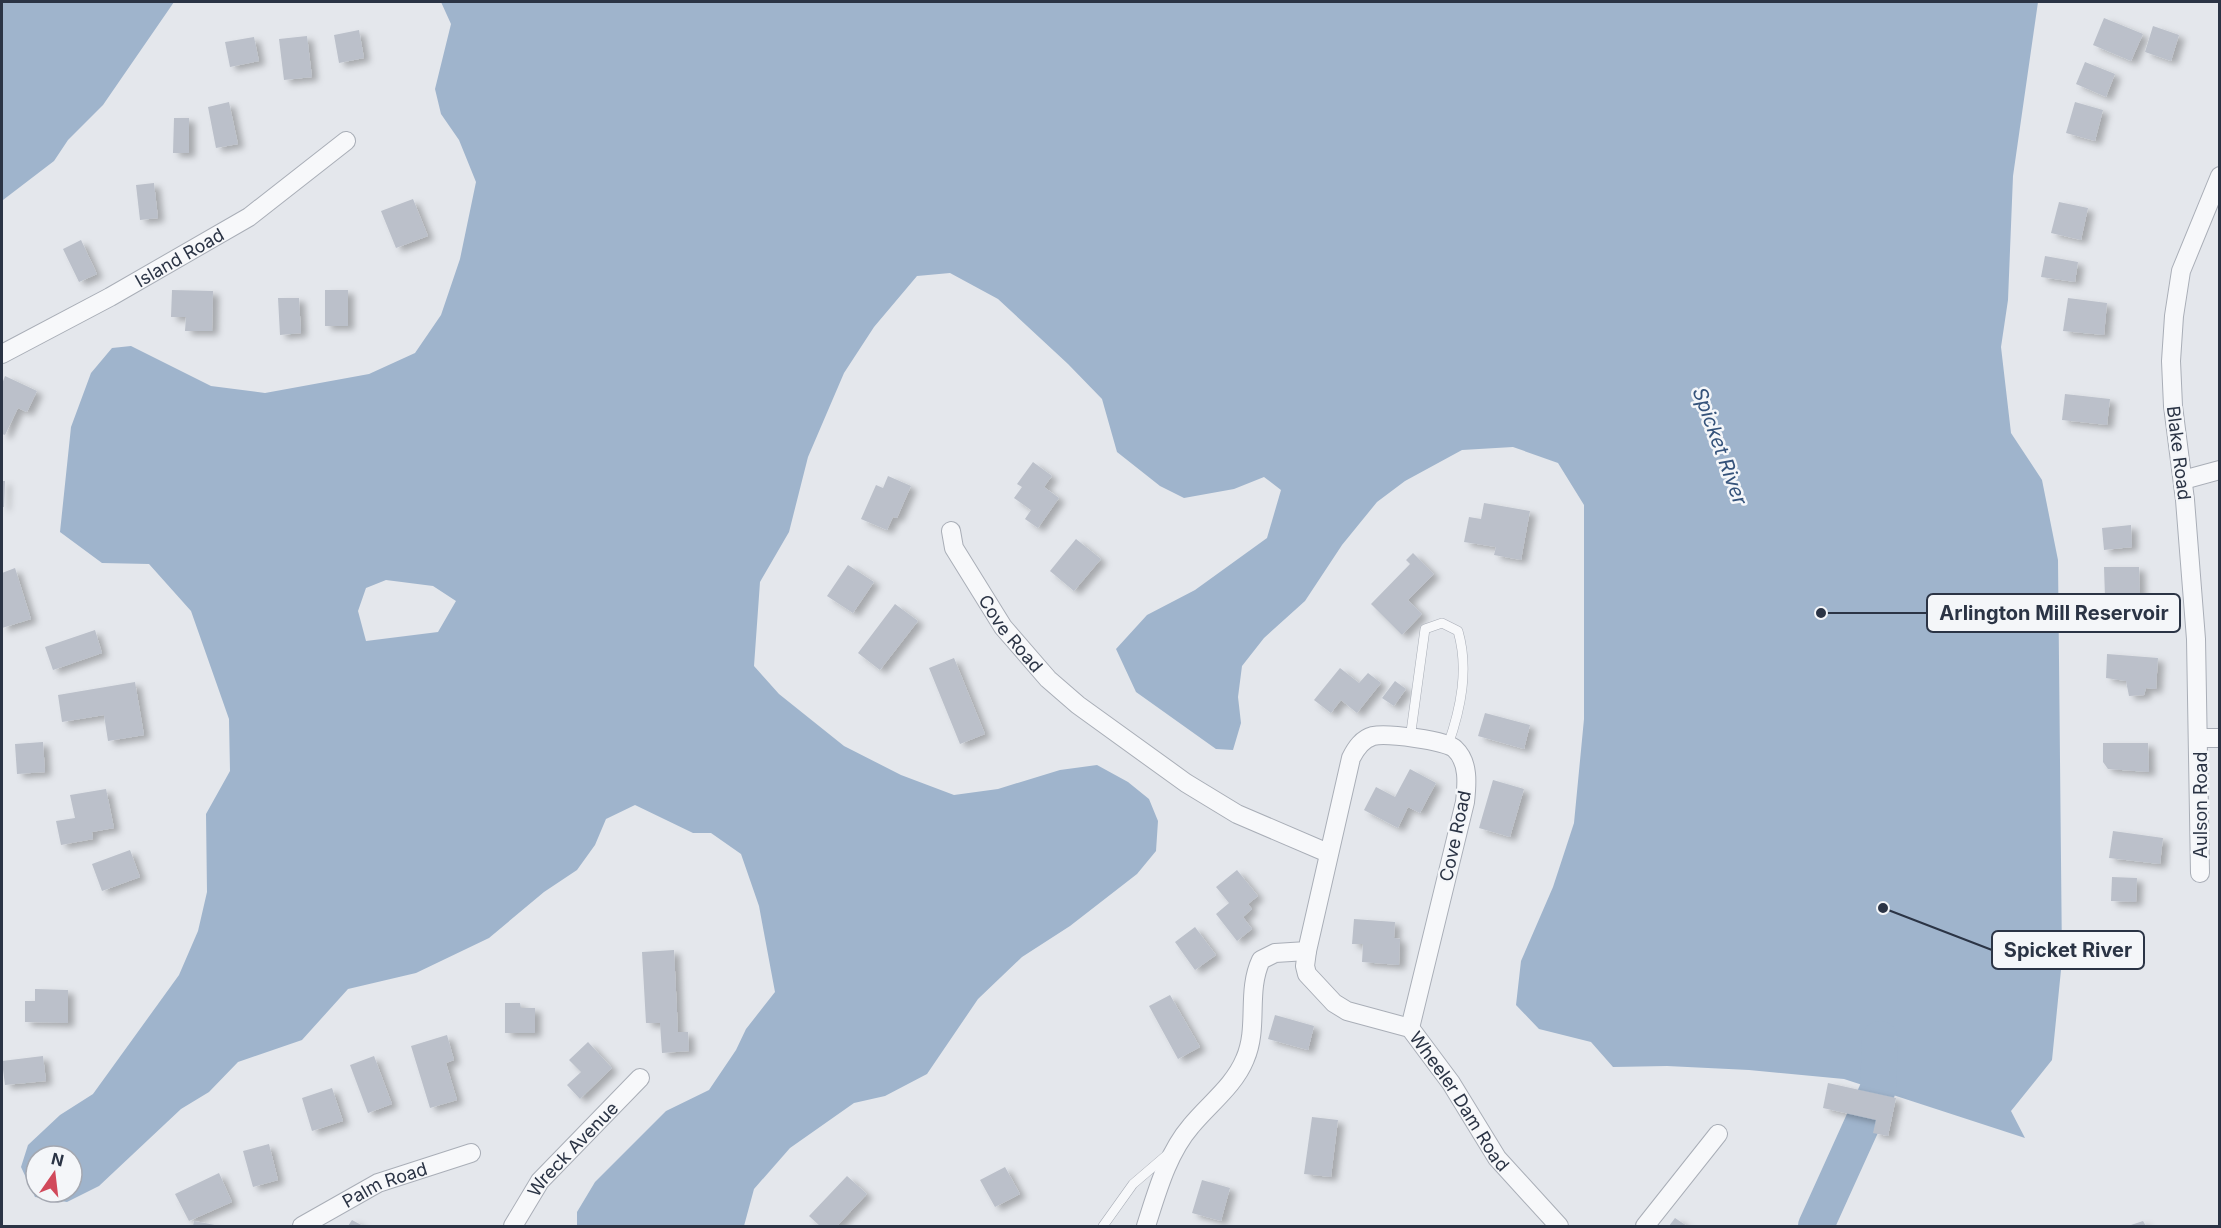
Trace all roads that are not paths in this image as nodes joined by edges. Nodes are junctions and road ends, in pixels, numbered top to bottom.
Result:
1 (346, 141) dead end
2 (2220, 176) edge
3 (2, 354) edge
4 (2220, 470) edge
5 (2183, 480) junction
6 (952, 539) dead end
7 (2200, 738) junction
8 (2220, 738) edge
9 (1410, 739) junction
10 (1448, 744) junction
11 (1328, 853) junction
12 (2200, 873) dead end
13 (1307, 951) junction
14 (1410, 1028) junction
15 (640, 1078) dead end
16 (1718, 1134) dead end
17 (1177, 1147) junction
18 (471, 1153) dead end
19 (302, 1227) edge
20 (513, 1227) edge
21 (1103, 1227) edge
22 (1146, 1227) edge
23 (1559, 1227) edge
24 (1645, 1227) edge

1 - 3 street, Island Road
2 - 5 street, Blake Road
4 - 5 street
5 - 7 street, Blake Road
6 - 11 street, Cove Road
7 - 8 street
7 - 12 street, Aulson Road
9 - 10 street
9 - 10 lane
9 - 11 street
10 - 14 street, Cove Road
11 - 13 street
13 - 14 street, Wheeler Dam Road
13 - 17 street
14 - 23 street, Wheeler Dam Road
15 - 20 street, Wreck Avenue
16 - 24 street
17 - 21 lane
17 - 22 street
18 - 19 street, Palm Road

